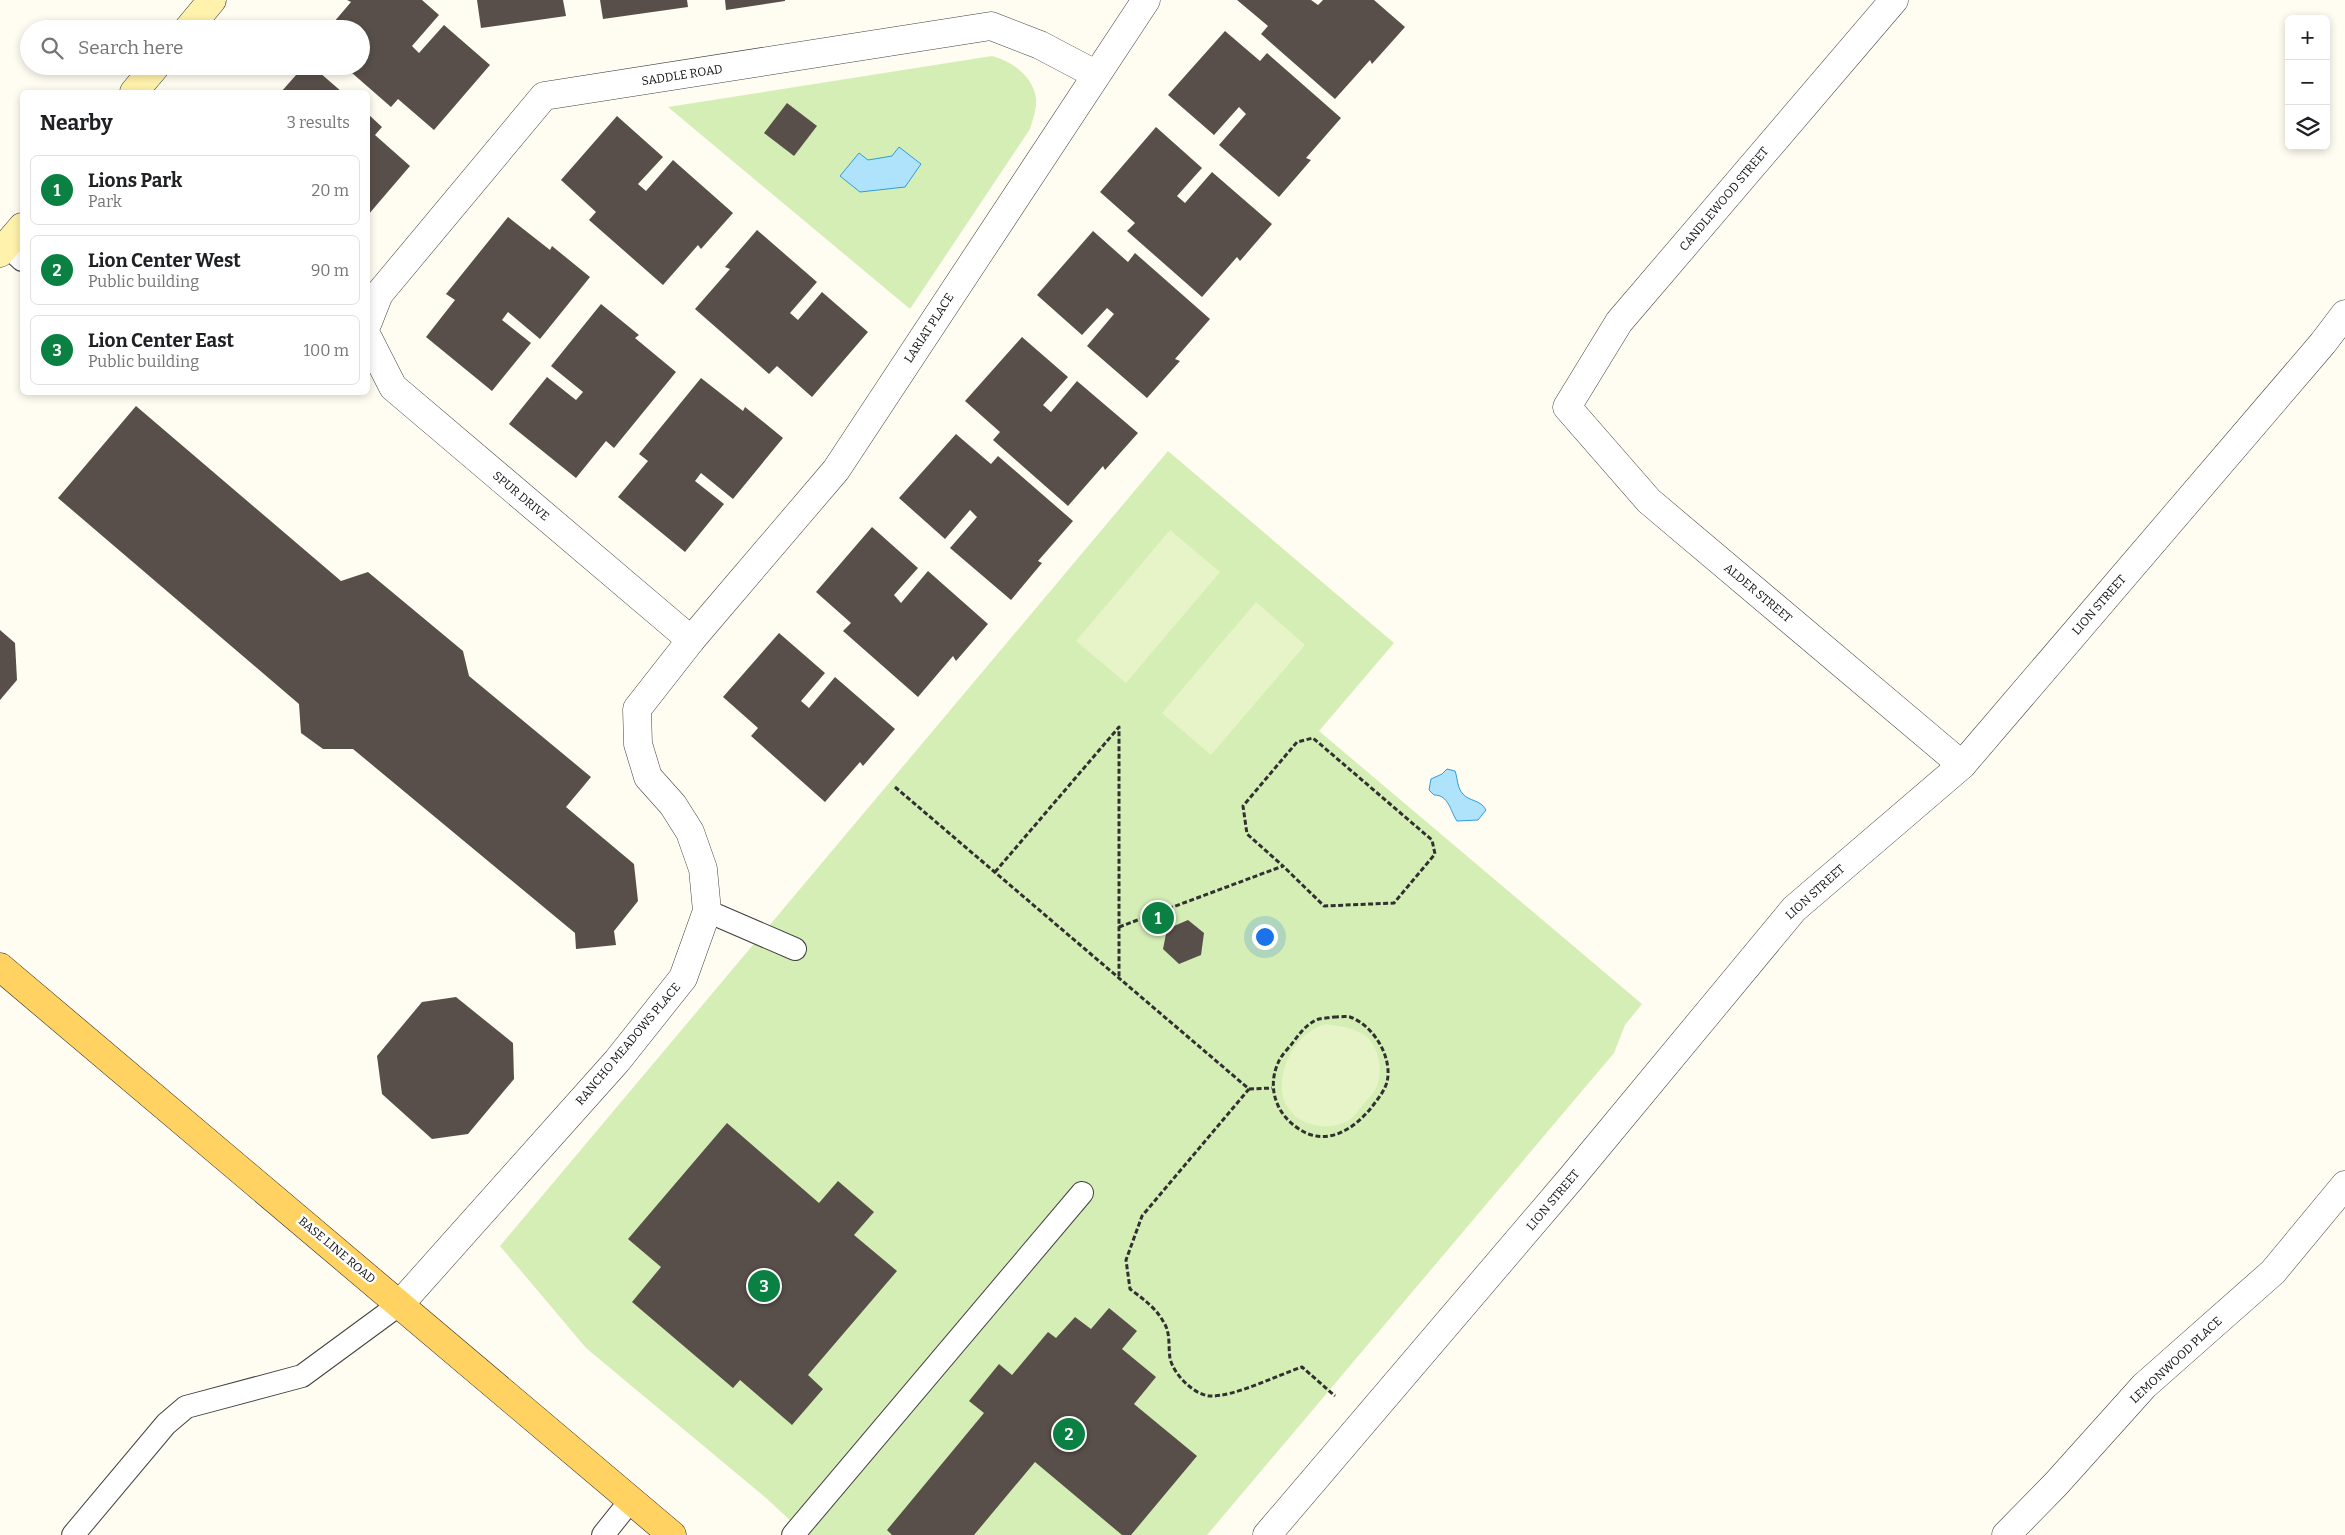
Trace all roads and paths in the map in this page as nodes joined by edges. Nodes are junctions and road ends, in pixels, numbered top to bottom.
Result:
1 (212, 0) edge
2 (1146, 0) edge
3 (1894, 0) edge
4 (195, 20) edge
5 (1095, 74) junction
6 (148, 75) edge
7 (136, 90) edge
8 (2345, 314) edge
9 (370, 317) edge
10 (370, 342) edge
11 (1567, 407) joint
12 (691, 640) junction
13 (1962, 765) junction
14 (895, 787) dead end
15 (1282, 866) junction
16 (995, 872) junction
17 (707, 911) junction
18 (1119, 927) junction
19 (795, 949) dead end
20 (0, 967) edge
21 (1119, 978) junction
22 (1272, 1088) junction
23 (1249, 1089) junction
24 (2345, 1185) edge
25 (1082, 1193) dead end
26 (400, 1304) junction
27 (1335, 1396) dead end
28 (631, 1500) junction
29 (73, 1535) edge
30 (603, 1535) edge
31 (672, 1535) edge
32 (793, 1535) edge
33 (1267, 1535) edge
34 (2006, 1535) edge

1 - 4 street
2 - 5 street, LARIAT PLACE
3 - 11 street, CANDLEWOOD STREET
5 - 9 street, SADDLE ROAD
5 - 12 street, LARIAT PLACE
6 - 7 street
8 - 13 street, LION STREET
10 - 12 street, SPUR DRIVE
11 - 13 street, ALDER STREET
12 - 17 street, RANCHO MEADOWS PLACE
13 - 33 street, LION STREET
14 - 16 path
15 - 15 path
15 - 18 path
16 - 18 path
16 - 21 path
17 - 19 lane
17 - 26 street, RANCHO MEADOWS PLACE
18 - 21 path
20 - 26 main road, BASE LINE ROAD
21 - 23 path
22 - 22 path
22 - 23 path
23 - 27 path
24 - 34 street, LEMONWOOD PLACE
25 - 32 lane
26 - 28 main road, BASE LINE ROAD
26 - 29 lane
28 - 30 lane
28 - 31 main road, BASE LINE ROAD

